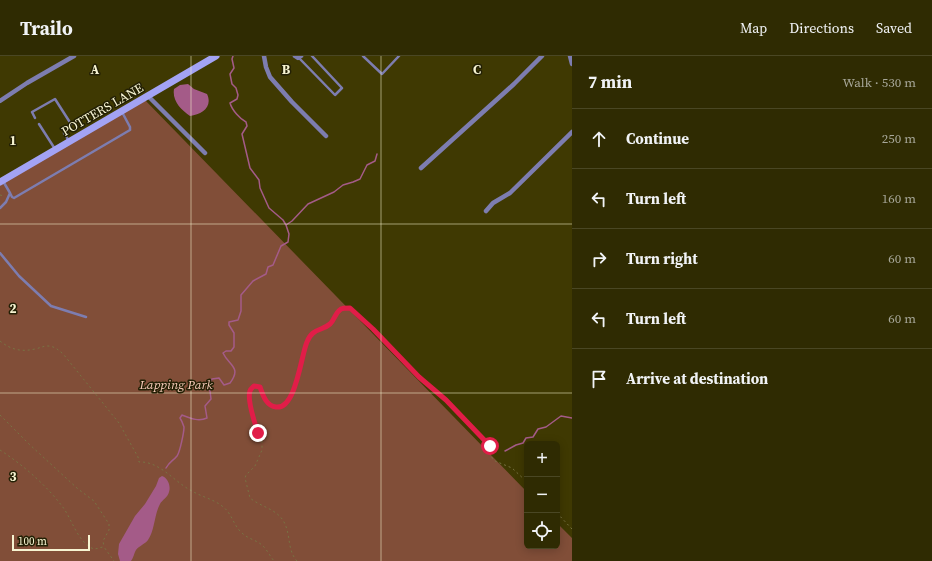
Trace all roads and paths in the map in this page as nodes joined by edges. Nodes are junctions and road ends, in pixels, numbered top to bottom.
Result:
1 (74, 56) edge
2 (216, 56) edge
3 (264, 56) edge
4 (312, 56) edge
5 (363, 56) edge
6 (399, 56) edge
7 (542, 56) edge
8 (570, 56) edge
9 (298, 57) edge
10 (572, 64) edge
11 (148, 96) junction
12 (0, 101) edge
13 (122, 112) junction
14 (35, 118) dead end
15 (39, 124) dead end
16 (572, 132) edge
17 (326, 136) dead end
18 (70, 142) junction
19 (55, 150) junction
20 (205, 153) dead end
21 (421, 168) dead end
22 (2, 182) edge
23 (10, 193) junction
24 (0, 208) edge
25 (486, 211) dead end
26 (0, 253) edge
27 (86, 317) dead end
28 (0, 341) edge
29 (0, 415) edge
30 (0, 450) edge
31 (524, 479) edge
32 (560, 516) edge
33 (572, 529) edge
34 (104, 547) junction
35 (114, 561) edge
36 (274, 561) edge
37 (298, 561) edge

1 - 12 street
2 - 11 main road, POTTERS LANE
3 - 17 street
4 - 9 lane
5 - 6 lane
7 - 21 street
8 - 10 street
11 - 13 main road, POTTERS LANE
11 - 20 street
13 - 18 main road, POTTERS LANE
13 - 23 lane
14 - 18 lane
15 - 19 lane
16 - 25 street
18 - 19 main road, POTTERS LANE
19 - 22 main road, POTTERS LANE
22 - 23 lane
23 - 24 lane
26 - 27 lane
28 - 36 path
29 - 34 path
30 - 34 path
31 - 37 path
32 - 33 path
34 - 35 path

